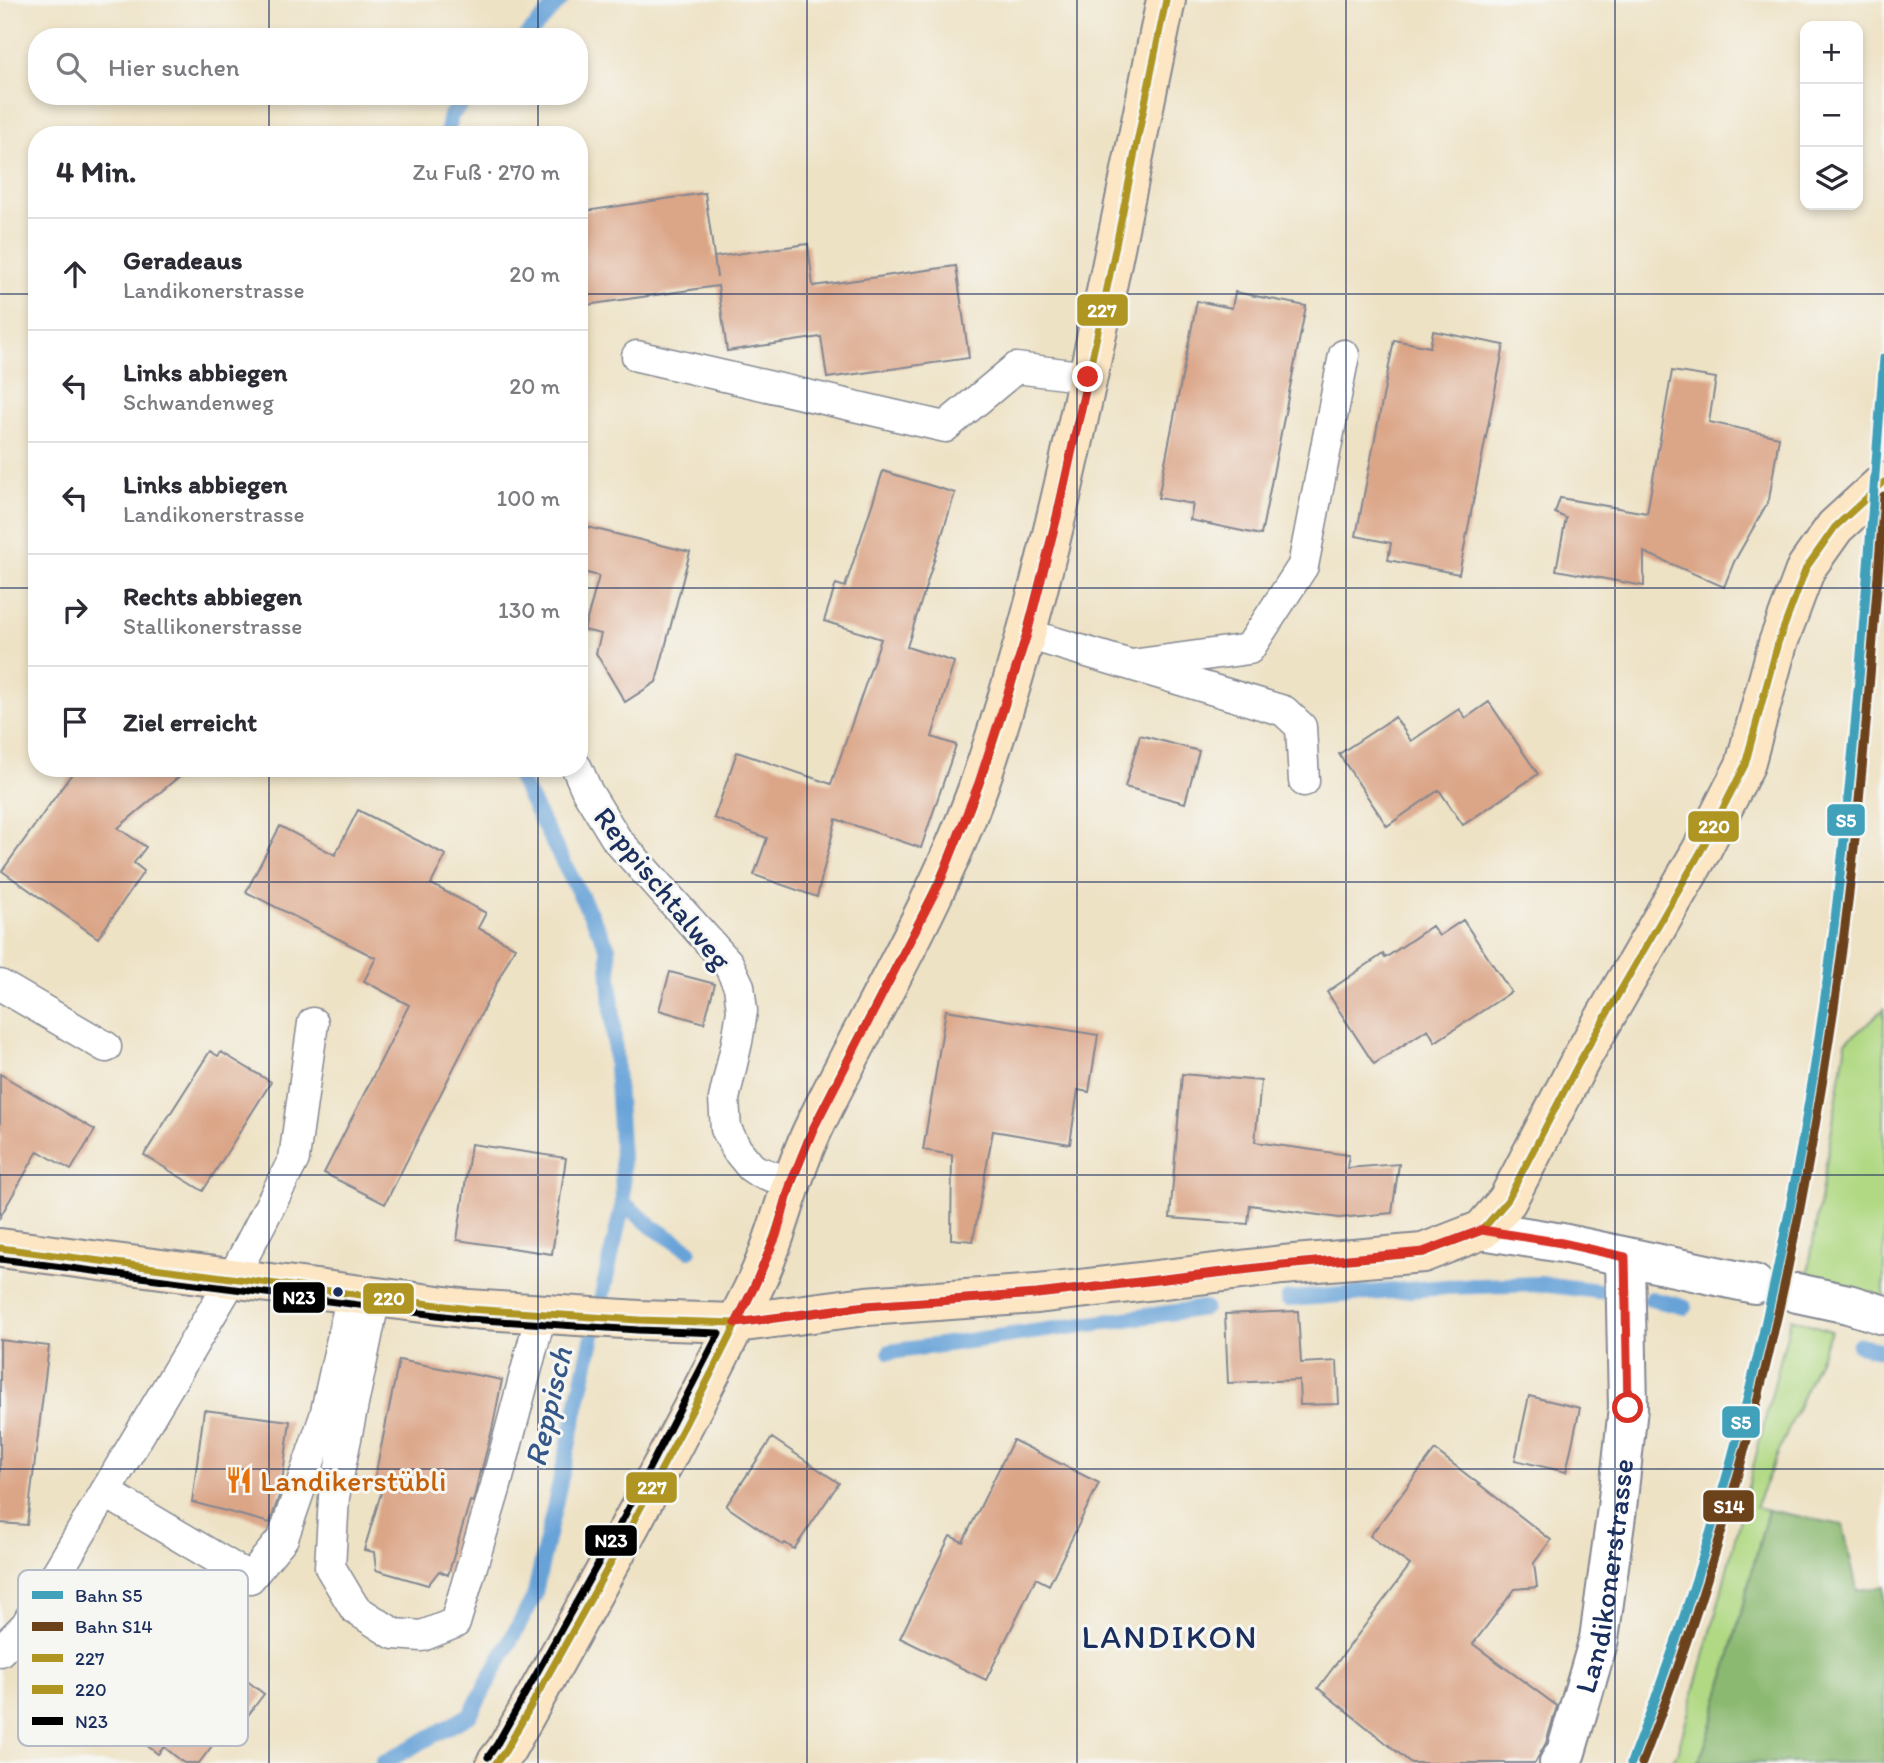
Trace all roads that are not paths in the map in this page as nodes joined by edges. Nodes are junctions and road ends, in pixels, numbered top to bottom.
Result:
1 (1167, 0) edge
2 (1344, 355) dead end
3 (636, 356) dead end
4 (1088, 377) junction
5 (1884, 482) edge
6 (1027, 634) junction
7 (1131, 665) junction
8 (581, 777) edge
9 (1304, 781) dead end
10 (0, 985) edge
11 (313, 1023) dead end
12 (106, 1047) dead end
13 (791, 1183) junction
14 (1482, 1230) junction
15 (0, 1248) edge
16 (1625, 1257) junction
17 (232, 1279) junction
18 (1754, 1284) dead end
19 (1797, 1293) dead end
20 (363, 1296) junction
21 (550, 1315) junction
22 (1884, 1315) edge
23 (736, 1323) junction
24 (104, 1492) junction
25 (58, 1570) edge
26 (236, 1570) edge
27 (248, 1577) edge
28 (18, 1633) edge
29 (0, 1651) edge
30 (496, 1763) edge
31 (1559, 1763) edge

1 - 4 street
2 - 7 lane
3 - 4 lane
4 - 6 street
5 - 14 street
6 - 7 lane
6 - 13 street
7 - 9 lane
8 - 13 lane, Reppischtalweg
10 - 12 lane
11 - 17 lane
13 - 23 street
14 - 16 street
14 - 23 street
15 - 17 street
16 - 18 street
16 - 31 street, Landikonerstrasse
17 - 20 street
17 - 24 lane
19 - 22 street
20 - 21 street
20 - 21 lane
20 - 27 lane
21 - 23 street
23 - 30 street
24 - 25 lane
24 - 26 lane
28 - 29 lane

